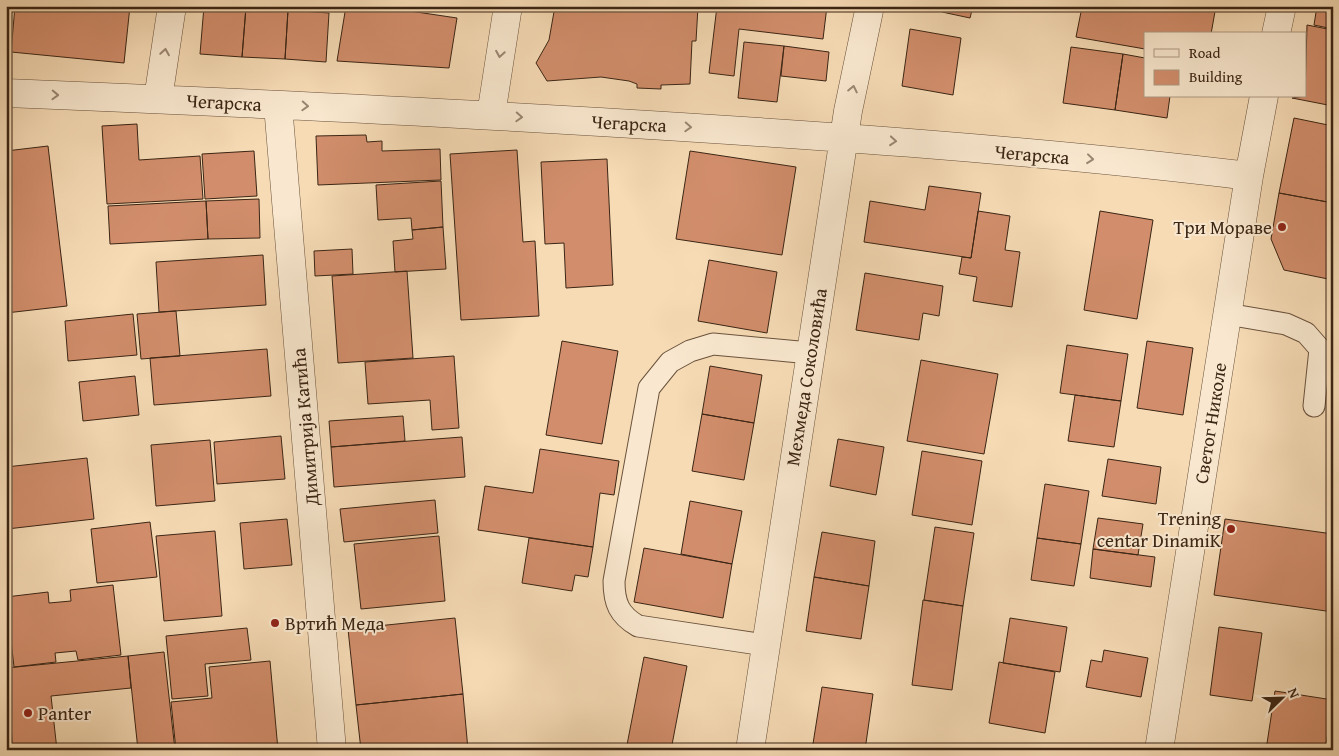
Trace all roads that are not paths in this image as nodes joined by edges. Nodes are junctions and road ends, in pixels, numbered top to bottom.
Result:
1 (172, 6) edge
2 (508, 6) edge
3 (870, 6) edge
4 (1282, 6) edge
5 (1276, 32) edge
6 (6, 93) edge
7 (1264, 98) edge
8 (158, 99) junction
9 (278, 105) junction
10 (491, 115) junction
11 (844, 136) junction
12 (1249, 176) junction
13 (1227, 314) junction
14 (810, 353) junction
15 (1314, 406) dead end
16 (765, 645) junction
17 (332, 750) edge
18 (750, 750) edge
19 (1159, 750) edge

8 -> 1 street
2 -> 10 street
11 -> 3 street, Мехмеда Соколовића
4 - 5 street
6 -> 8 street, Чегарска
7 - 12 street, Светог Николе
8 - 9 street, Чегарска
9 -> 10 street, Чегарска
9 - 17 street, Димитрија Катића
10 -> 11 street, Чегарска
11 -> 12 street, Чегарска
11 - 14 street, Мехмеда Соколовића
12 - 13 street, Светог Николе
13 - 15 lane
13 - 19 street, Светог Николе
14 - 16 street, Мехмеда Соколовића
14 - 16 lane
16 - 18 street, Мехмеда Соколовића

